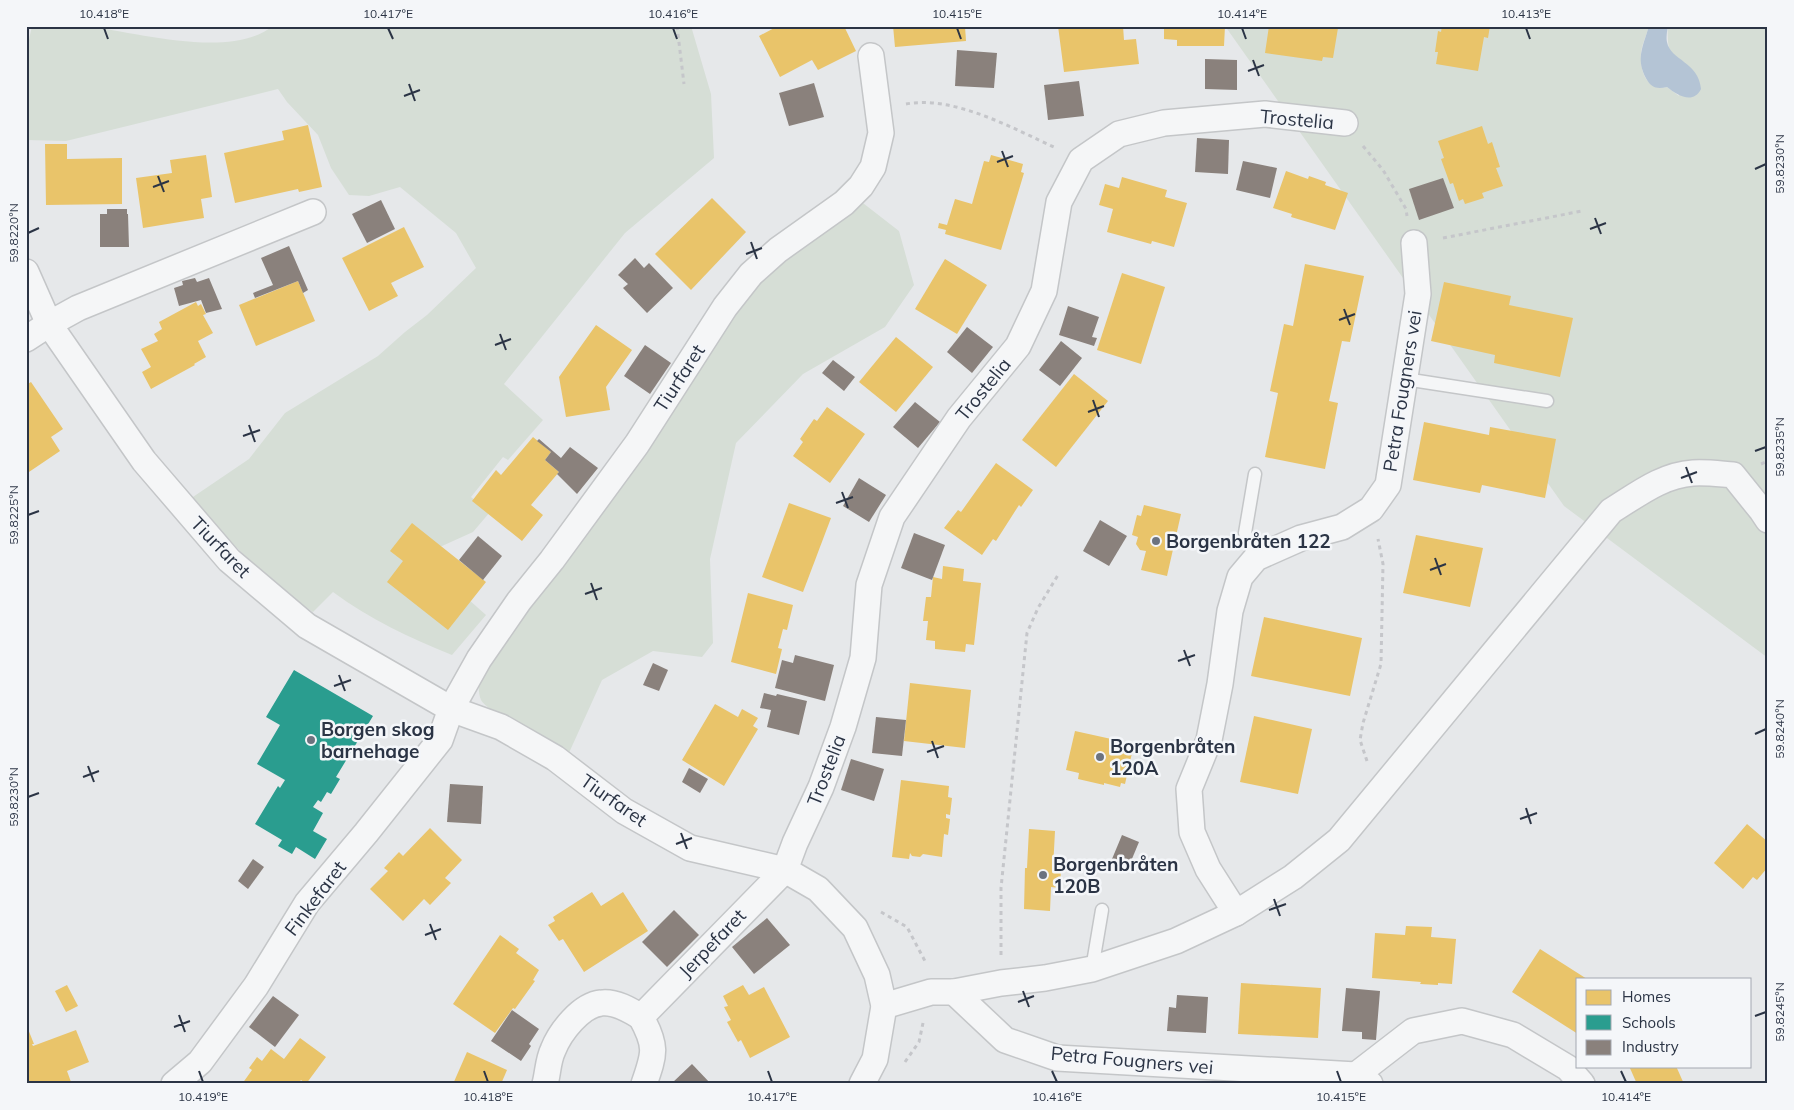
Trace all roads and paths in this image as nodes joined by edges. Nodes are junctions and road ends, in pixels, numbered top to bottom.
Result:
1 (677, 26) edge
2 (872, 56) dead end
3 (684, 84) dead end
4 (879, 110) junction
5 (1345, 123) joint
6 (1081, 160) junction
7 (1582, 211) dead end
8 (313, 212) dead end
9 (1414, 242) junction
10 (26, 272) edge
11 (49, 324) junction
12 (26, 339) edge
13 (1405, 379) junction
14 (1547, 401) dead end
15 (1255, 474) dead end
16 (1371, 510) junction
17 (1768, 520) edge
18 (1256, 558) junction
19 (1058, 575) dead end
20 (451, 709) junction
21 (1384, 785) junction
22 (785, 870) junction
23 (1102, 910) dead end
24 (1236, 913) junction
25 (1092, 969) junction
26 (1001, 983) junction
27 (943, 992) junction
28 (884, 1006) junction
29 (641, 1016) junction
30 (902, 1067) dead end
31 (1363, 1080) edge
32 (174, 1084) edge
33 (545, 1084) edge
34 (644, 1084) edge
35 (862, 1084) edge
36 (1582, 1084) edge

1 - 3 path
2 - 4 street, Tiurfaret
4 - 6 path
4 - 20 street, Tiurfaret
5 - 6 street, Trostelia
5 - 9 path
6 - 22 street, Trostelia
7 - 9 path
8 - 11 street
9 - 13 street, Petra Fougners vei
10 - 11 street, Tiurfaret
11 - 12 street
11 - 20 street, Tiurfaret
13 - 14 lane
13 - 16 street, Petra Fougners vei
15 - 18 lane
16 - 18 street, Petra Fougners vei
16 - 21 path
17 - 21 street
18 - 24 street, Petra Fougners vei
19 - 26 path
20 - 22 street, Tiurfaret
20 - 32 street, Finkefaret
21 - 24 street
22 - 28 street, Tiurfaret
22 - 29 street, Jerpefaret
23 - 25 lane
24 - 25 street
25 - 26 street
26 - 27 street
27 - 28 street
27 - 30 path
27 - 31 street, Petra Fougners vei
28 - 35 street
29 - 33 street
29 - 34 street
31 - 36 street, Petra Fougners vei

